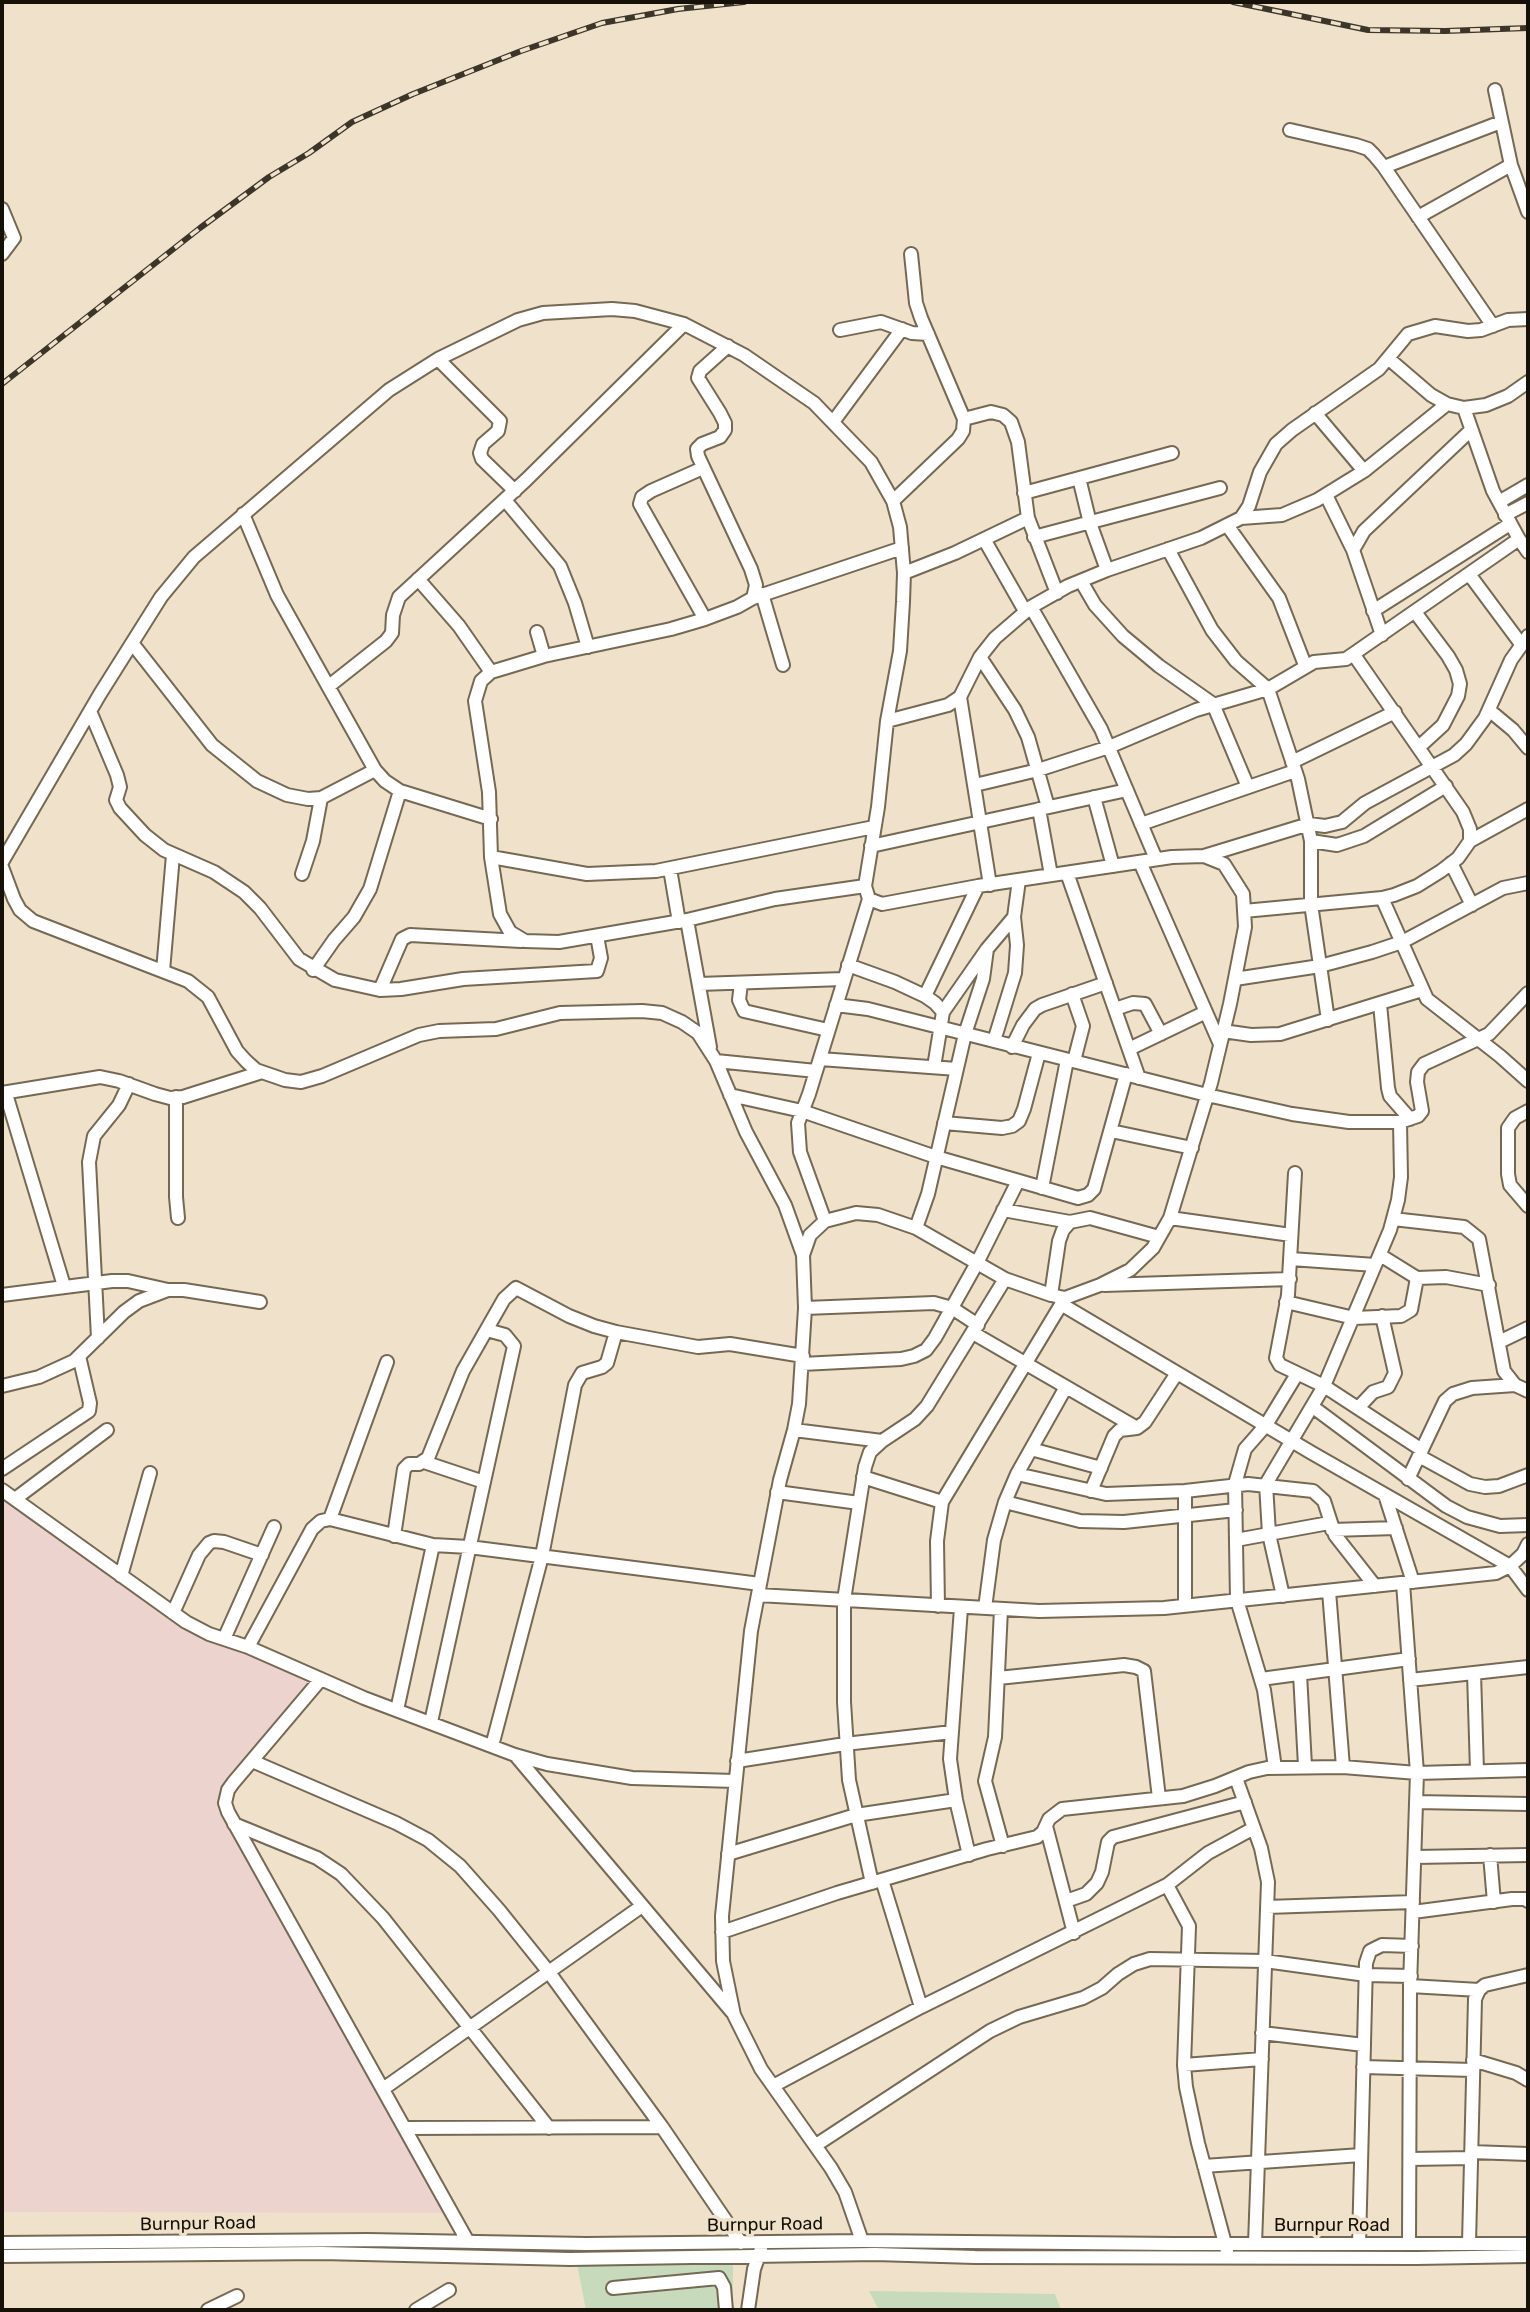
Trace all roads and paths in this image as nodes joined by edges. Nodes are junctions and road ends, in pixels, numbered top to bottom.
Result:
1 (1495, 90) dead end
2 (1502, 122) junction
3 (1290, 130) dead end
4 (1384, 167) junction
5 (1513, 171) junction
6 (1528, 172) edge
7 (2, 209) edge
8 (1528, 212) edge
9 (1418, 217) junction
10 (2, 254) edge
11 (911, 254) dead end
12 (1528, 319) edge
13 (684, 324) junction
14 (1493, 326) junction
15 (902, 329) junction
16 (840, 330) dead end
17 (928, 334) junction
18 (728, 346) junction
19 (438, 359) junction
20 (1389, 359) junction
21 (1528, 382) edge
22 (1447, 404) junction
23 (1464, 408) junction
24 (1315, 413) junction
25 (964, 419) junction
26 (833, 422) junction
27 (1471, 430) junction
28 (1172, 453) dead end
29 (703, 468) junction
30 (1364, 471) junction
31 (1079, 478) junction
32 (1528, 485) edge
33 (1220, 488) dead end
34 (515, 491) junction
35 (1024, 493) junction
36 (1326, 495) junction
37 (505, 500) junction
38 (893, 501) junction
39 (1528, 503) edge
40 (243, 514) junction
41 (1505, 514) junction
42 (1028, 518) junction
43 (1241, 518) junction
44 (1090, 523) junction
45 (1227, 525) junction
46 (1034, 537) junction
47 (984, 539) junction
48 (1519, 539) junction
49 (902, 548) junction
50 (1168, 549) junction
51 (1353, 550) junction
52 (1528, 552) edge
53 (1107, 570) junction
54 (904, 573) junction
55 (1469, 574) junction
56 (418, 579) junction
57 (1081, 581) junction
58 (1057, 593) junction
59 (757, 596) junction
60 (1028, 609) junction
61 (1373, 611) junction
62 (1415, 612) junction
63 (705, 620) junction
64 (537, 632) dead end
65 (1382, 635) junction
66 (1525, 640) edge
67 (132, 643) junction
68 (588, 648) junction
69 (1354, 655) junction
70 (544, 656) junction
71 (980, 657) junction
72 (783, 665) dead end
73 (1305, 665) junction
74 (491, 672) junction
75 (329, 686) junction
76 (1268, 688) junction
77 (960, 697) junction
78 (1213, 704) junction
79 (1489, 710) junction
80 (90, 711) junction
81 (1395, 712) junction
82 (887, 721) junction
83 (1109, 747) junction
84 (1419, 747) junction
85 (1528, 748) edge
86 (1294, 766) junction
87 (1433, 767) junction
88 (375, 770) junction
89 (1038, 770) junction
90 (975, 785) junction
91 (1446, 786) junction
92 (1248, 787) junction
93 (1127, 790) junction
94 (400, 791) junction
95 (1094, 797) junction
96 (321, 798) junction
97 (1044, 808) junction
98 (1528, 808) edge
99 (491, 819) junction
100 (981, 822) junction
101 (1141, 824) junction
102 (1309, 824) junction
103 (874, 827) junction
104 (1311, 841) junction
105 (1470, 841) junction
106 (871, 846) junction
107 (173, 855) junction
108 (1204, 856) junction
109 (491, 857) junction
110 (1156, 859) junction
111 (1140, 862) junction
112 (1451, 863) junction
113 (2, 864) edge
114 (1113, 866) junction
115 (670, 869) junction
116 (1067, 873) junction
117 (302, 874) dead end
118 (1051, 875) junction
119 (1019, 880) junction
120 (1525, 881) edge
121 (984, 886) junction
122 (867, 893) junction
123 (1381, 898) junction
124 (1311, 904) junction
125 (1472, 905) junction
126 (1244, 911) junction
127 (1014, 917) junction
128 (683, 921) junction
129 (597, 936) junction
130 (525, 941) junction
131 (1402, 942) junction
132 (987, 948) junction
133 (848, 965) junction
134 (1320, 966) junction
135 (313, 970) junction
136 (163, 971) junction
137 (843, 979) junction
138 (1235, 979) junction
139 (741, 983) junction
140 (1106, 983) junction
141 (699, 984) junction
142 (380, 990) junction
143 (1422, 990) junction
144 (1072, 994) junction
145 (1528, 994) edge
146 (925, 996) junction
147 (1380, 1003) junction
148 (836, 1005) junction
149 (1115, 1009) junction
150 (943, 1012) junction
151 (1206, 1012) junction
152 (1328, 1020) junction
153 (942, 1028) junction
154 (828, 1030) junction
155 (965, 1034) junction
156 (1161, 1034) junction
157 (1222, 1038) junction
158 (1479, 1040) junction
159 (994, 1041) junction
160 (1012, 1047) junction
161 (1129, 1049) junction
162 (1039, 1053) junction
163 (713, 1055) junction
164 (1071, 1061) junction
165 (818, 1065) junction
166 (934, 1068) junction
167 (957, 1069) junction
168 (262, 1072) junction
169 (1132, 1076) junction
170 (1528, 1081) edge
171 (129, 1084) junction
172 (4, 1093) edge
173 (730, 1095) junction
174 (1207, 1095) junction
175 (176, 1097) junction
176 (802, 1111) junction
177 (1528, 1111) edge
178 (1405, 1120) junction
179 (944, 1123) junction
180 (1111, 1132) junction
181 (1192, 1148) junction
182 (936, 1157) junction
183 (1295, 1173) dead end
184 (1018, 1181) junction
185 (1042, 1188) junction
186 (1528, 1206) edge
187 (1003, 1210) junction
188 (178, 1218) dead end
189 (1170, 1218) junction
190 (1393, 1219) junction
191 (825, 1221) junction
192 (1070, 1222) junction
193 (916, 1228) junction
194 (1290, 1235) junction
195 (1159, 1237) junction
196 (803, 1255) junction
197 (1291, 1259) junction
198 (1378, 1260) junction
199 (977, 1263) junction
200 (1418, 1278) junction
201 (1005, 1279) junction
202 (1290, 1279) junction
203 (95, 1282) junction
204 (1100, 1285) junction
205 (1489, 1285) junction
206 (64, 1286) junction
207 (168, 1290) junction
208 (2, 1295) edge
209 (1051, 1295) junction
210 (1063, 1301) junction
211 (260, 1302) dead end
212 (1286, 1302) junction
213 (805, 1308) junction
214 (952, 1308) junction
215 (1382, 1316) junction
216 (1354, 1318) junction
217 (1528, 1328) edge
218 (976, 1329) junction
219 (487, 1330) junction
220 (617, 1332) junction
221 (98, 1338) junction
222 (1499, 1342) junction
223 (79, 1356) junction
224 (803, 1360) junction
225 (387, 1362) dead end
226 (1027, 1364) junction
227 (1177, 1373) junction
228 (1297, 1374) junction
229 (1515, 1385) junction
230 (1324, 1386) junction
231 (2, 1387) edge
232 (1066, 1387) junction
233 (1528, 1391) edge
234 (1312, 1407) junction
235 (1358, 1408) junction
236 (1266, 1425) junction
237 (1138, 1428) junction
238 (107, 1430) dead end
239 (794, 1430) junction
240 (881, 1441) junction
241 (1292, 1441) junction
242 (1031, 1449) junction
243 (1421, 1453) junction
244 (424, 1462) junction
245 (1101, 1468) junction
246 (2, 1469) edge
247 (150, 1473) dead end
248 (1017, 1474) junction
249 (1528, 1475) edge
250 (863, 1477) junction
251 (1408, 1479) junction
252 (484, 1482) junction
253 (1236, 1484) junction
254 (1266, 1484) junction
255 (2, 1490) edge
256 (1091, 1491) junction
257 (1185, 1491) junction
258 (777, 1492) junction
259 (1385, 1495) junction
260 (15, 1499) junction
261 (942, 1502) junction
262 (1005, 1502) junction
263 (859, 1503) junction
264 (1236, 1510) junction
265 (1185, 1514) junction
266 (330, 1519) junction
267 (1528, 1525) edge
268 (274, 1527) dead end
269 (1331, 1527) junction
270 (1396, 1528) junction
271 (1269, 1534) junction
272 (394, 1536) junction
273 (1236, 1540) junction
274 (1528, 1544) edge
275 (433, 1545) junction
276 (469, 1547) junction
277 (262, 1555) junction
278 (542, 1556) junction
279 (1510, 1566) junction
280 (121, 1576) junction
281 (1408, 1582) junction
282 (1375, 1586) junction
283 (759, 1589) junction
284 (1528, 1590) edge
285 (1329, 1591) junction
286 (1283, 1596) junction
287 (844, 1600) junction
288 (1237, 1601) junction
289 (1185, 1605) junction
290 (938, 1606) junction
291 (961, 1608) junction
292 (985, 1608) junction
293 (1001, 1609) junction
294 (173, 1613) junction
295 (224, 1639) junction
296 (248, 1647) junction
297 (1409, 1659) junction
298 (1528, 1667) edge
299 (1335, 1670) junction
300 (1474, 1673) junction
301 (1300, 1674) junction
302 (998, 1678) junction
303 (321, 1679) junction
304 (1261, 1679) junction
305 (1410, 1680) junction
306 (397, 1710) junction
307 (431, 1722) junction
308 (952, 1732) junction
309 (845, 1744) junction
310 (492, 1746) junction
311 (515, 1755) junction
312 (737, 1760) junction
313 (252, 1761) junction
314 (1305, 1766) junction
315 (1343, 1767) junction
316 (1275, 1768) junction
317 (1528, 1770) edge
318 (1477, 1771) junction
319 (1417, 1773) junction
320 (1236, 1778) junction
321 (735, 1781) junction
322 (1160, 1798) junction
323 (956, 1800) junction
324 (1245, 1802) junction
325 (1416, 1802) junction
326 (1528, 1804) edge
327 (856, 1815) junction
328 (234, 1824) junction
329 (1046, 1826) junction
330 (1254, 1828) junction
331 (1003, 1846) junction
332 (728, 1854) junction
333 (969, 1855) junction
334 (1490, 1855) junction
335 (1528, 1855) edge
336 (1415, 1857) junction
337 (877, 1882) junction
338 (1167, 1885) junction
339 (1066, 1901) junction
340 (1528, 1901) edge
341 (1494, 1902) junction
342 (642, 1906) junction
343 (1267, 1907) junction
344 (1413, 1907) junction
345 (722, 1932) junction
346 (1074, 1933) junction
347 (1412, 1946) junction
348 (1187, 1958) junction
349 (1265, 1961) junction
350 (548, 1971) junction
351 (1366, 1975) junction
352 (1528, 1975) edge
353 (1410, 1981) junction
354 (1479, 1990) junction
355 (921, 2007) junction
356 (734, 2015) junction
357 (472, 2028) junction
358 (1262, 2033) junction
359 (1364, 2045) junction
360 (1262, 2059) junction
361 (1184, 2065) junction
362 (1473, 2065) junction
363 (1363, 2067) junction
364 (1411, 2068) junction
365 (1528, 2080) edge
366 (774, 2087) junction
367 (383, 2089) junction
368 (662, 2127) junction
369 (405, 2128) junction
370 (549, 2128) junction
371 (816, 2145) junction
372 (1528, 2154) edge
373 (1361, 2155) junction
374 (1471, 2155) junction
375 (1410, 2159) junction
376 (1258, 2161) junction
377 (1204, 2166) junction
378 (862, 2241) junction
379 (468, 2242) junction
380 (2, 2243) edge
381 (741, 2243) junction
382 (1255, 2244) junction
383 (1359, 2244) junction
384 (1409, 2244) junction
385 (1469, 2244) junction
386 (1528, 2244) edge
387 (761, 2249) junction
388 (1090, 2250) junction
389 (1227, 2250) junction
390 (2, 2256) edge
391 (1528, 2256) edge
392 (613, 2288) dead end
393 (449, 2290) dead end
394 (237, 2296) dead end
395 (208, 2310) edge
396 (416, 2310) edge
397 (726, 2310) edge
398 (748, 2310) edge

1 - 2 street
2 - 4 street
2 - 5 street
3 - 4 street
4 - 9 street
5 - 6 street
5 - 8 street
5 - 9 street
7 - 10 street
9 - 14 street
11 - 17 street
12 - 14 street
13 - 18 street
13 - 19 street
13 - 34 street
14 - 20 street
15 - 16 street
15 - 17 street
15 - 26 street
17 - 25 street
18 - 26 street
18 - 29 street
19 - 34 street
19 - 40 street
20 - 22 street
20 - 24 street
21 - 23 street
22 - 23 street
22 - 30 street
23 - 27 street
24 - 30 street
24 - 43 street
25 - 35 street
25 - 38 street
26 - 38 street
27 - 41 street
27 - 51 street
28 - 31 street
29 - 59 street
29 - 63 street
30 - 36 street
31 - 35 street
31 - 44 street
32 - 41 street
33 - 44 street
34 - 37 street
35 - 42 street
36 - 43 street
36 - 51 street
37 - 56 street
37 - 68 street
38 - 49 street
39 - 41 street
40 - 67 street
40 - 75 street
41 - 48 street
41 - 61 street
42 - 46 street
42 - 47 street
43 - 45 street
44 - 46 street
44 - 53 street
45 - 50 street
45 - 73 street
46 - 58 street
47 - 54 street
47 - 60 street
48 - 52 street
48 - 55 street
49 - 54 street
49 - 59 street
50 - 53 street
50 - 76 street
51 - 61 street
53 - 57 street
54 - 82 street
55 - 62 street
55 - 66 street
56 - 74 street
56 - 75 street
57 - 58 street
57 - 78 street
58 - 60 street
59 - 63 street
59 - 72 street
60 - 71 street
60 - 83 street
61 - 65 street
62 - 65 street
62 - 84 street
63 - 68 street
64 - 70 street
65 - 69 street
66 - 79 street
67 - 80 street
67 - 96 street
68 - 70 street
69 - 73 street
69 - 81 street
70 - 74 street
71 - 77 street
71 - 89 street
73 - 76 street
74 - 99 street
75 - 88 street
76 - 78 street
76 - 86 street
77 - 82 street
77 - 90 street
78 - 83 street
78 - 92 street
79 - 85 street
79 - 87 street
80 - 107 street
80 - 113 street
81 - 84 street
81 - 86 street
82 - 103 street
83 - 89 street
83 - 93 street
84 - 87 street
86 - 92 street
86 - 102 street
87 - 91 street
87 - 102 street
88 - 94 street
88 - 96 street
89 - 90 street
89 - 97 street
90 - 100 street
91 - 104 street
91 - 105 street
92 - 101 street
93 - 95 street
93 - 101 street
94 - 99 street
94 - 135 street
95 - 97 street
95 - 114 street
96 - 117 street
97 - 100 street
97 - 118 street
98 - 105 street
99 - 109 street
100 - 106 street
100 - 121 street
101 - 110 street
102 - 104 street
102 - 108 street
103 - 106 street
103 - 115 street
104 - 124 street
105 - 112 street
106 - 122 street
107 - 135 street
107 - 136 street
108 - 110 street
108 - 126 street
109 - 115 street
109 - 130 street
110 - 111 street
111 - 114 street
111 - 151 street
112 - 123 street
112 - 125 street
113 - 136 street
114 - 116 street
115 - 128 street
116 - 118 street
116 - 140 street
118 - 119 street
119 - 121 street
119 - 127 street
120 - 125 street
121 - 122 street
121 - 146 street
122 - 128 street
122 - 133 street
123 - 124 street
123 - 131 street
124 - 126 street
124 - 134 street
125 - 131 street
126 - 138 street
127 - 132 street
127 - 159 street
128 - 129 street
128 - 141 street
129 - 130 street
129 - 142 street
130 - 142 street
131 - 134 street
131 - 143 street
132 - 150 street
132 - 155 street
133 - 137 street
133 - 146 street
134 - 138 street
134 - 152 street
135 - 142 street
136 - 168 street
137 - 139 street
137 - 148 street
138 - 157 street
139 - 141 street
139 - 154 street
140 - 144 street
140 - 149 street
141 - 163 street
143 - 147 street
143 - 158 street
144 - 160 street
144 - 164 street
145 - 158 street
146 - 150 street
147 - 152 street
147 - 178 street
148 - 153 street
148 - 154 street
149 - 156 street
149 - 161 street
150 - 153 street
151 - 156 street
151 - 157 street
152 - 157 street
153 - 155 street
153 - 166 street
154 - 165 street
155 - 159 street
155 - 167 street
156 - 161 street
157 - 174 street
158 - 170 street
158 - 178 street
159 - 160 street
160 - 162 street
161 - 169 street
162 - 164 street
162 - 179 street
163 - 165 street
163 - 168 street
163 - 173 street
164 - 169 street
164 - 185 street
165 - 166 street
165 - 176 street
166 - 167 street
167 - 179 street
168 - 175 street
169 - 174 street
169 - 180 street
171 - 172 street
171 - 175 street
171 - 203 street
172 - 206 street
173 - 176 street
173 - 196 street
174 - 178 street
174 - 181 street
175 - 188 street
176 - 182 street
176 - 191 street
177 - 186 street
178 - 190 street
179 - 182 street
180 - 181 street
180 - 185 street
181 - 189 street
182 - 184 street
182 - 193 street
183 - 194 street
184 - 185 street
184 - 187 street
187 - 192 street
187 - 199 street
189 - 194 street
189 - 195 street
190 - 198 street
190 - 205 street
191 - 193 street
191 - 196 street
192 - 195 street
192 - 209 street
193 - 199 street
194 - 197 street
195 - 204 street
196 - 213 street
197 - 198 street
197 - 202 street
198 - 200 street
198 - 216 street
199 - 201 street
199 - 214 street
200 - 205 street
200 - 215 street
201 - 209 street
201 - 218 street
202 - 204 street
202 - 212 street
203 - 206 street
203 - 207 street
203 - 221 street
204 - 210 street
205 - 222 street
206 - 208 street
207 - 211 street
207 - 221 street
209 - 210 street
210 - 226 street
210 - 227 street
212 - 216 street
212 - 228 street
213 - 214 street
213 - 224 street
214 - 218 street
214 - 224 street
215 - 216 street
215 - 235 street
216 - 230 street
217 - 222 street
218 - 226 street
218 - 240 street
219 - 220 street
219 - 244 street
219 - 252 street
220 - 224 street
220 - 278 street
221 - 223 street
222 - 229 street
223 - 231 street
223 - 246 street
224 - 239 street
225 - 266 street
226 - 232 street
226 - 261 street
227 - 236 street
227 - 237 street
228 - 230 street
228 - 236 street
229 - 233 street
229 - 243 street
230 - 234 street
230 - 235 street
232 - 237 street
232 - 242 street
234 - 241 street
234 - 251 street
235 - 243 street
236 - 241 street
236 - 253 street
237 - 245 street
238 - 260 street
239 - 240 street
239 - 258 street
240 - 250 street
241 - 254 street
241 - 259 street
242 - 245 street
242 - 248 street
243 - 249 street
243 - 251 street
244 - 252 street
244 - 272 street
245 - 256 street
247 - 280 street
248 - 256 street
248 - 262 street
250 - 261 street
250 - 263 street
251 - 267 street
252 - 276 street
253 - 254 street
253 - 257 street
253 - 264 street
254 - 269 street
254 - 271 street
255 - 260 street
256 - 257 street
257 - 265 street
258 - 263 street
258 - 283 street
259 - 270 street
259 - 279 street
260 - 280 street
261 - 290 street
262 - 265 street
262 - 292 street
263 - 287 street
264 - 265 street
264 - 273 street
265 - 289 street
266 - 272 street
266 - 296 street
268 - 277 street
269 - 270 street
269 - 271 street
269 - 282 street
270 - 281 street
271 - 273 street
271 - 286 street
272 - 275 street
273 - 288 street
274 - 279 street
275 - 276 street
275 - 306 street
276 - 278 street
276 - 307 street
277 - 294 street
277 - 295 street
278 - 283 street
278 - 310 street
279 - 281 street
279 - 284 street
280 - 294 street
281 - 282 street
281 - 297 street
282 - 285 street
283 - 287 street
283 - 312 street
285 - 286 street
285 - 299 street
286 - 288 street
287 - 290 street
287 - 309 street
288 - 289 street
288 - 304 street
289 - 293 street
290 - 291 street
291 - 292 street
291 - 308 street
292 - 293 street
293 - 302 street
294 - 295 street
295 - 296 street
296 - 303 street
297 - 299 street
297 - 305 street
298 - 300 street
299 - 301 street
299 - 315 street
300 - 305 street
300 - 318 street
301 - 304 street
301 - 314 street
302 - 322 street
302 - 331 street
303 - 306 street
303 - 313 street
304 - 316 street
305 - 319 street
306 - 307 street
307 - 310 street
308 - 309 street
308 - 323 street
309 - 312 street
309 - 327 street
310 - 311 street
311 - 321 street
311 - 342 street
312 - 321 street
313 - 328 street
313 - 350 street
314 - 315 street
314 - 316 street
315 - 319 street
316 - 320 street
317 - 318 street
318 - 319 street
319 - 325 street
320 - 322 street
320 - 324 street
321 - 332 street
322 - 329 street
323 - 327 street
323 - 333 street
324 - 330 street
324 - 339 street
325 - 326 street
325 - 336 street
327 - 332 street
327 - 337 street
328 - 357 street
328 - 367 street
329 - 331 street
329 - 339 street
330 - 338 street
330 - 343 street
331 - 333 street
332 - 345 street
333 - 337 street
334 - 335 street
334 - 336 street
334 - 341 street
336 - 344 street
337 - 345 street
337 - 355 street
338 - 346 street
338 - 348 street
339 - 346 street
340 - 341 street
341 - 344 street
342 - 350 street
342 - 356 street
343 - 344 street
343 - 349 street
344 - 347 street
345 - 356 street
346 - 355 street
347 - 351 street
347 - 353 street
348 - 349 street
348 - 361 street
348 - 371 street
349 - 351 street
349 - 358 street
350 - 357 street
350 - 368 street
351 - 353 street
351 - 359 street
352 - 354 street
353 - 354 street
353 - 364 street
354 - 362 street
355 - 366 street
356 - 366 street
357 - 367 street
357 - 370 street
358 - 359 street
358 - 360 street
359 - 363 street
360 - 361 street
360 - 376 street
361 - 377 street
362 - 364 street
362 - 365 street
362 - 374 street
363 - 364 street
363 - 373 street
364 - 375 street
366 - 371 street
367 - 369 street
368 - 370 street
368 - 381 street
369 - 370 street
369 - 379 street
371 - 378 street
372 - 374 street
373 - 376 street
373 - 383 street
374 - 375 street
374 - 385 street
375 - 384 street
376 - 377 street
376 - 382 street
377 - 389 street
378 - 387 street, Burnpur Road
378 - 388 street, Burnpur Road
379 - 380 street, Burnpur Road
379 - 381 street, Burnpur Road
381 - 387 street, Burnpur Road
382 - 383 street, Burnpur Road
382 - 389 street, Burnpur Road
383 - 384 street, Burnpur Road
384 - 385 street, Burnpur Road
385 - 386 street, Burnpur Road
387 - 388 street
387 - 390 street
387 - 398 street
388 - 389 street
389 - 391 street
392 - 397 street
393 - 396 street
394 - 395 street

